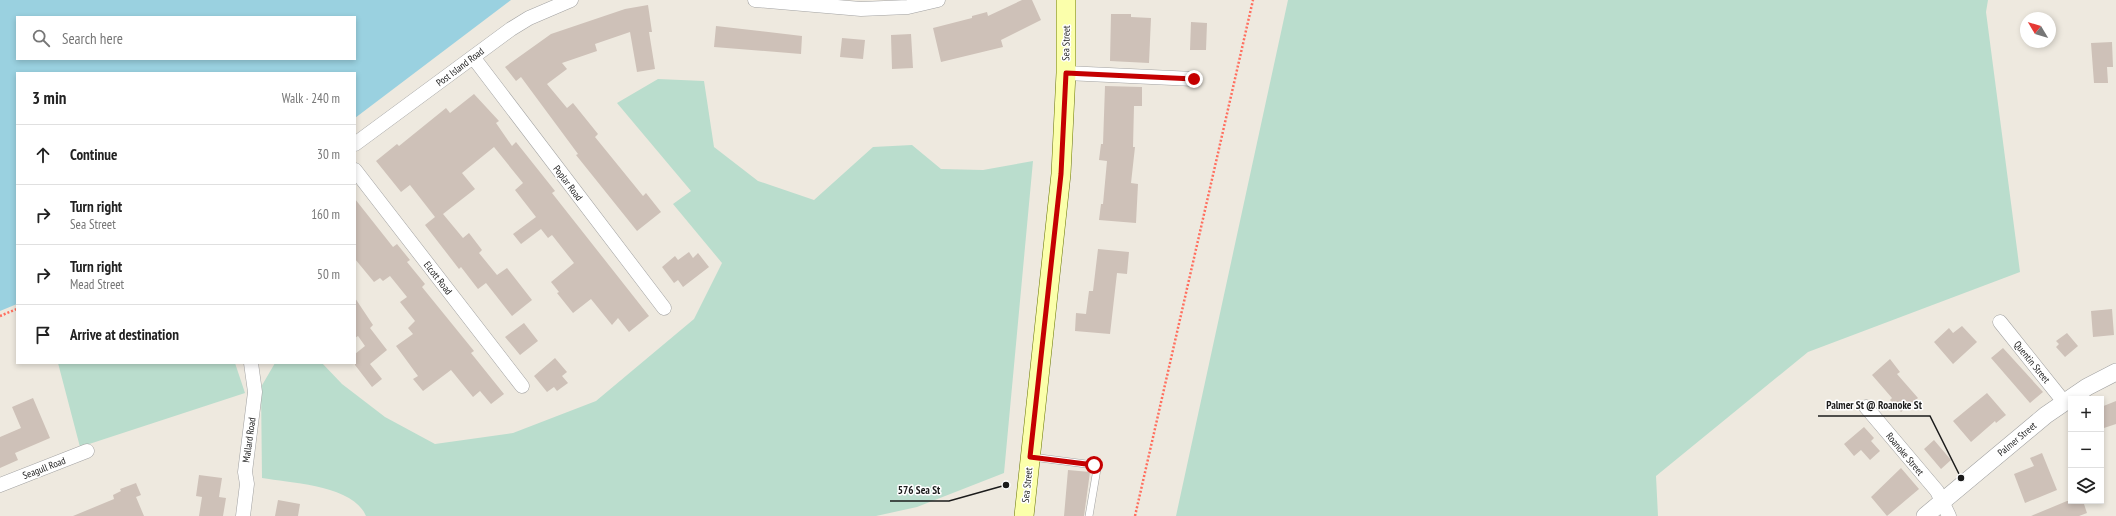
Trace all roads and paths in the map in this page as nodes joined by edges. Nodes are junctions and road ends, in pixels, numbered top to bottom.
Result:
1 (571, 0) edge
2 (755, 0) edge
3 (938, 0) edge
4 (1066, 0) edge
5 (1253, 0) edge
6 (473, 57) junction
7 (1066, 73) junction
8 (1194, 79) dead end
9 (356, 143) edge
10 (356, 171) edge
11 (664, 308) dead end
12 (16, 309) edge
13 (0, 316) edge
14 (2000, 322) dead end
15 (251, 364) edge
16 (2116, 372) edge
17 (522, 386) dead end
18 (2064, 402) junction
19 (1866, 407) dead end
20 (87, 451) dead end
21 (1030, 457) junction
22 (0, 485) edge
23 (1946, 509) edge
24 (243, 516) edge
25 (1024, 516) edge
26 (1089, 516) edge
27 (1135, 516) edge
28 (1925, 516) edge

1 - 6 street, Post Island Road
2 - 3 street
4 - 7 main road, Sea Street
5 - 27 path
6 - 9 street, Post Island Road
6 - 11 street, Poplar Road
7 - 8 street
7 - 21 main road, Sea Street
10 - 17 street, Elcott Road
12 - 13 path
14 - 18 street, Quentin Street
15 - 24 street, Mallard Road
16 - 18 street, Palmer Street
18 - 23 street, Palmer Street
19 - 23 street, Roanoke Street
20 - 22 street, Seagull Road
21 - 25 main road, Sea Street
21 - 26 lane
23 - 28 street, Palmer Street

